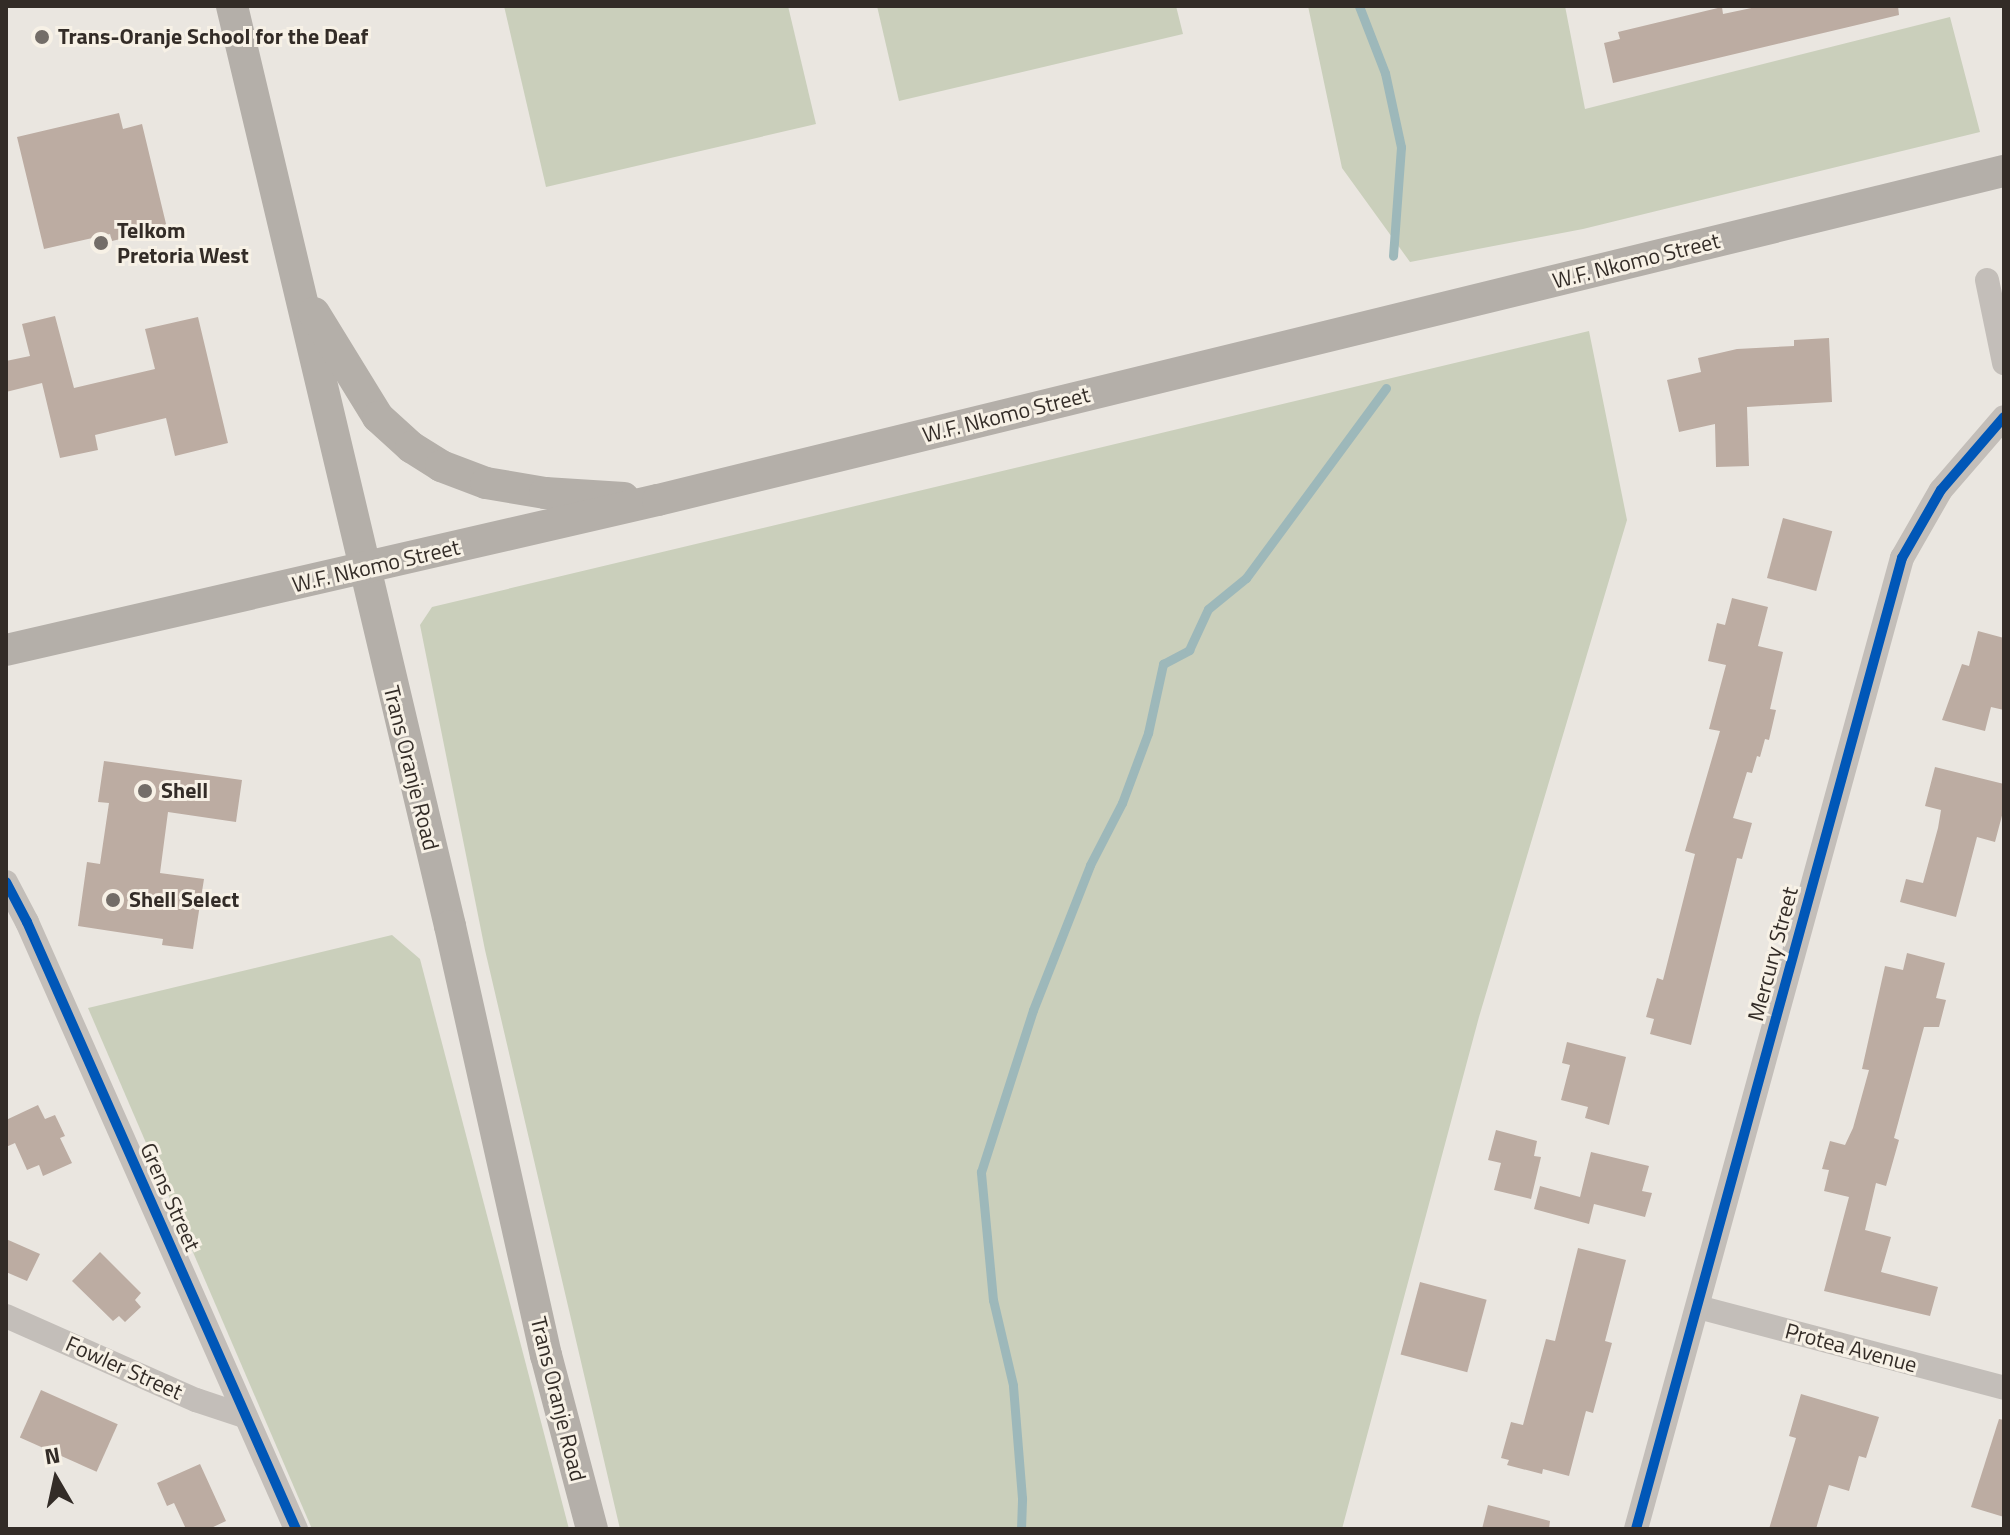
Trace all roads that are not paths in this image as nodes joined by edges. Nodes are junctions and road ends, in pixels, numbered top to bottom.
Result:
1 (232, 6) edge
2 (2004, 171) edge
3 (1987, 280) dead end
4 (297, 282) junction
5 (2004, 363) edge
6 (2004, 417) edge
7 (658, 500) junction
8 (364, 569) junction
9 (6, 650) edge
10 (6, 882) edge
11 (1698, 1307) junction
12 (6, 1316) edge
13 (2004, 1388) edge
14 (244, 1416) junction
15 (290, 1525) edge
16 (592, 1529) edge
17 (1636, 1529) edge

1 - 4 main road, Trans Oranje Road
2 - 7 main road, W.F. Nkomo Street
3 - 5 street
4 - 7 main road
4 - 8 main road, Trans Oranje Road
6 - 11 street, Mercury Street
7 - 8 main road, W.F. Nkomo Street
8 - 9 main road, W.F. Nkomo Street
8 - 16 main road, Trans Oranje Road
10 - 14 street, Grens Street
11 - 13 street, Protea Avenue
11 - 17 street, Mercury Street
12 - 14 street, Fowler Street
14 - 15 street, Grens Street

